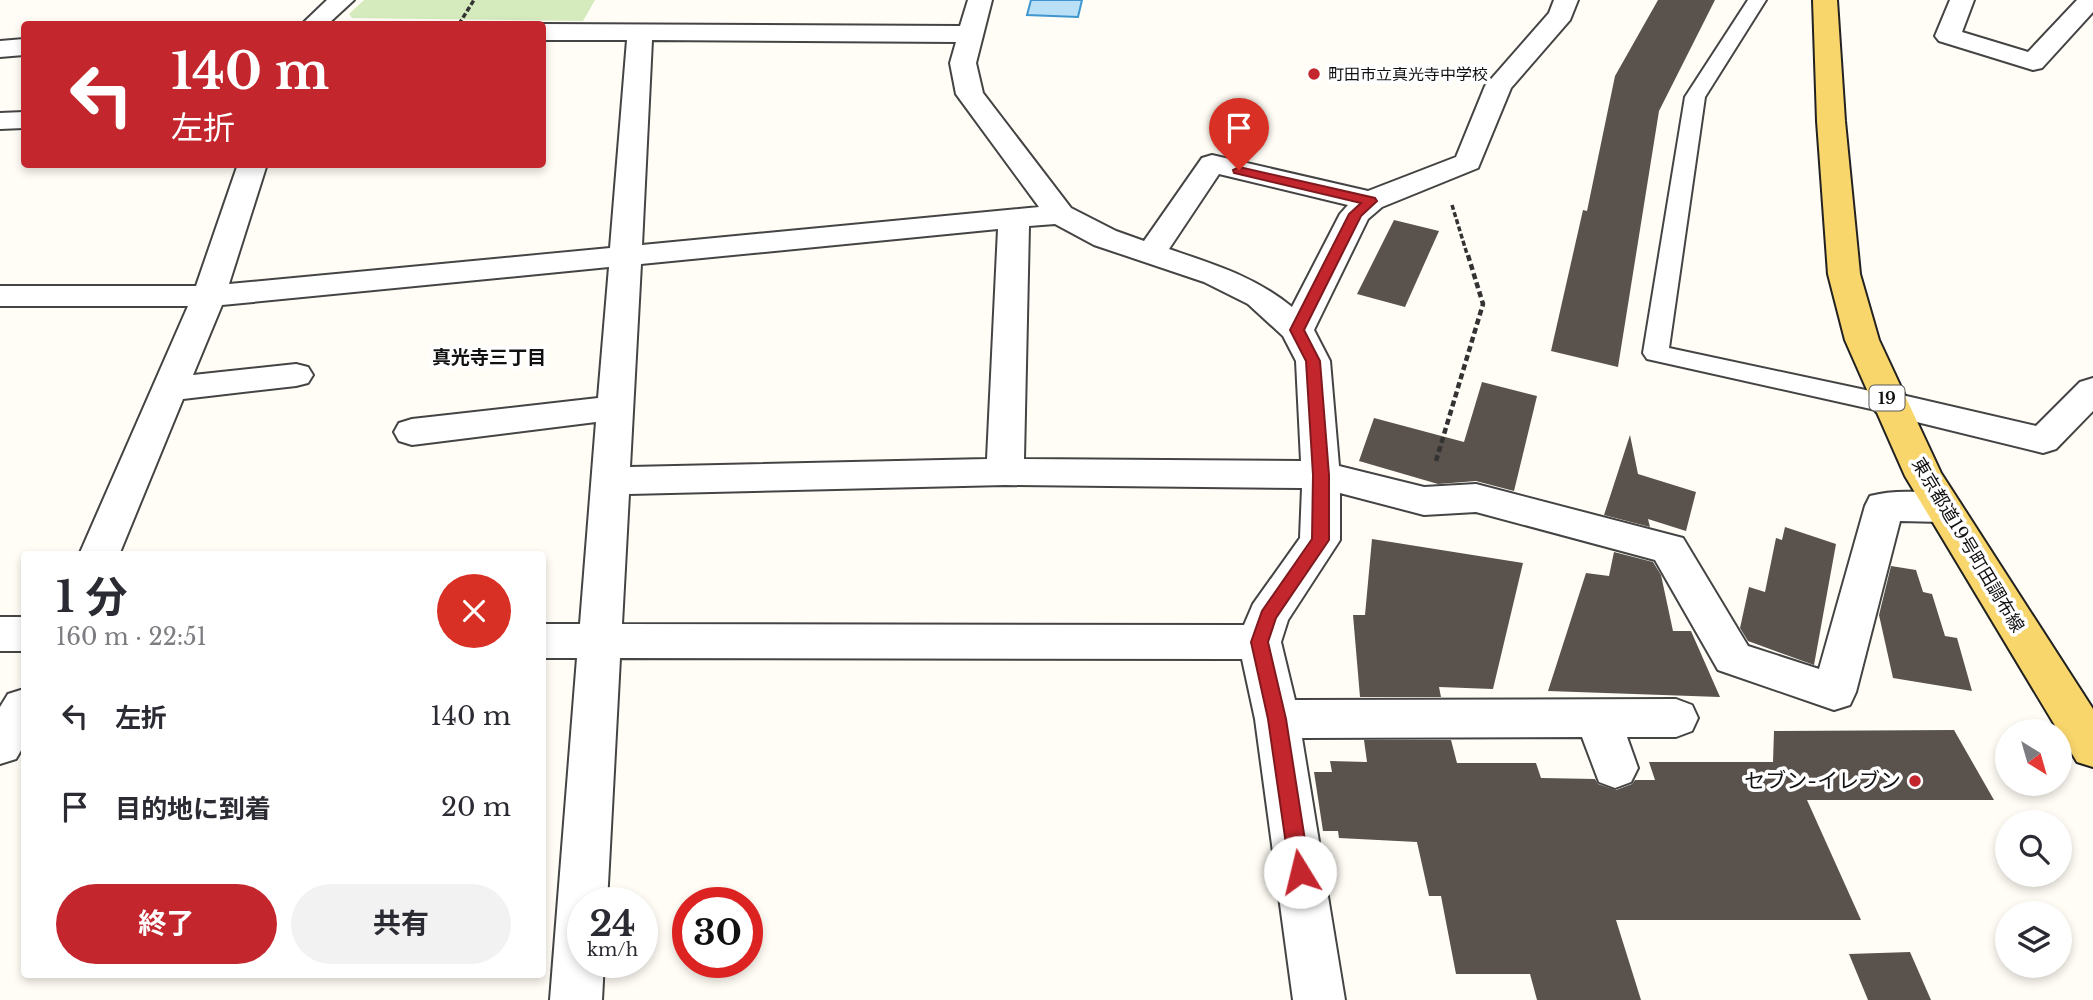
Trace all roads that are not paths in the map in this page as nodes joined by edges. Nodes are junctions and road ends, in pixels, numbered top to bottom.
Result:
1 (342, 0) edge
2 (1566, 0) edge
3 (1756, 0) edge
4 (1825, 0) edge
5 (2091, 0) edge
6 (1957, 1) edge
7 (974, 17) edge
8 (318, 21) edge
9 (546, 31) edge
10 (640, 33) junction
11 (21, 47) edge
12 (0, 49) edge
13 (21, 120) edge
14 (0, 121) edge
15 (252, 168) edge
16 (1371, 201) junction
17 (1060, 215) junction
18 (1014, 218) junction
19 (1150, 254) junction
20 (625, 255) junction
21 (0, 296) edge
22 (209, 296) junction
23 (1297, 330) junction
24 (296, 375) dead end
25 (170, 389) junction
26 (2093, 390) edge
27 (1889, 404) junction
28 (615, 408) junction
29 (412, 432) dead end
30 (1005, 471) junction
31 (1321, 475) junction
32 (611, 481) junction
33 (1942, 508) junction
34 (101, 551) edge
35 (0, 634) edge
36 (21, 634) edge
37 (546, 641) edge
38 (1260, 642) junction
39 (599, 643) junction
40 (21, 712) edge
41 (1676, 718) dead end
42 (1277, 719) junction
43 (1598, 719) junction
44 (0, 745) edge
45 (2093, 748) edge
46 (1615, 768) dead end
47 (576, 1000) edge
48 (1319, 1000) edge

1 - 8 street
2 - 16 street
3 - 27 lane
4 - 27 main road, 東京都道19号町田調布線 / 19
5 - 6 street
7 - 10 street
7 - 17 street
9 - 10 street
10 - 20 street
11 - 12 street
13 - 14 street
15 - 22 street
16 - 19 street
16 - 23 street
17 - 18 street
17 - 19 street
18 - 20 street
18 - 30 street
19 - 23 street
20 - 22 street
20 - 28 street
21 - 22 street
22 - 25 street
23 - 31 street
24 - 25 street
25 - 34 street
26 - 27 street
27 - 33 main road, 東京都道19号町田調布線 / 19
28 - 29 street
28 - 32 street
30 - 31 street
30 - 32 street
31 - 33 street
31 - 38 street
32 - 39 street
33 - 45 main road, 東京都道19号町田調布線 / 19
35 - 36 street
37 - 39 street
38 - 39 street
38 - 42 street
39 - 47 street
40 - 44 street
41 - 43 street
42 - 43 street
42 - 48 street
43 - 46 street

